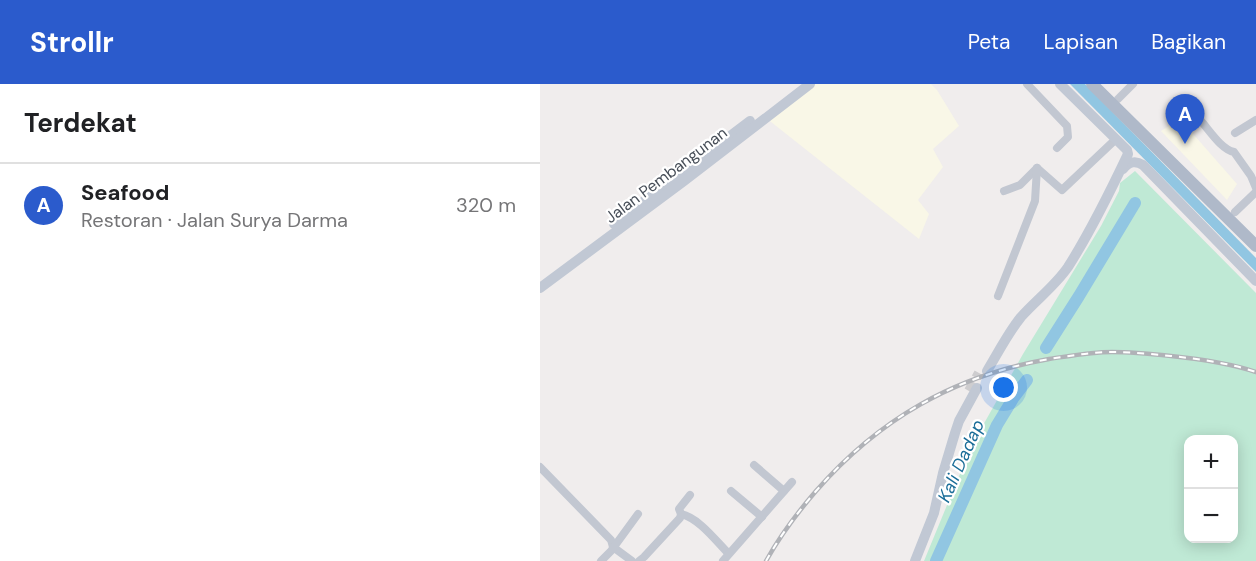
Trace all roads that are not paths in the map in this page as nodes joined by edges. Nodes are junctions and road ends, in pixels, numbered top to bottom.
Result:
1 (798, 84) edge
2 (810, 84) edge
3 (1027, 84) edge
4 (1060, 84) edge
5 (1092, 84) edge
6 (1104, 84) edge
7 (1133, 84) edge
8 (1118, 99) junction
9 (1256, 120) edge
10 (1201, 121) dead end
11 (1234, 133) dead end
12 (1118, 140) junction
13 (1057, 148) dead end
14 (1037, 168) junction
15 (1253, 173) edge
16 (1116, 179) junction
17 (1256, 190) edge
18 (1004, 191) dead end
19 (1235, 212) junction
20 (1256, 235) edge
21 (1256, 246) edge
22 (540, 281) edge
23 (1256, 281) edge
24 (540, 288) edge
25 (998, 296) dead end
26 (983, 372) tunnel mouth
27 (973, 390) tunnel mouth
28 (754, 465) dead end
29 (540, 467) edge
30 (792, 482) dead end
31 (731, 491) dead end
32 (784, 491) junction
33 (690, 495) dead end
34 (638, 514) dead end
35 (681, 514) junction
36 (762, 517) junction
37 (613, 547) junction
38 (728, 554) junction
39 (601, 561) edge
40 (632, 561) edge
41 (639, 561) edge
42 (723, 561) edge
43 (915, 561) edge

1 - 22 main road, Jalan Pembangunan
2 - 24 main road, Jalan Pembangunan
3 - 13 street
4 - 12 main road
5 - 21 main road
6 - 8 main road
7 - 8 street
8 - 19 main road
9 - 11 street
10 - 15 street
12 - 14 street
12 - 16 main road
14 - 18 street
14 - 25 street
15 - 17 street
16 - 23 main road
16 - 26 main road
17 - 19 street
19 - 20 main road
27 - 43 main road
28 - 32 street
29 - 37 street
30 - 32 street
31 - 36 street
32 - 36 street
33 - 35 street
34 - 37 street
35 - 38 street
35 - 41 street
36 - 38 street
37 - 39 street
37 - 40 street
38 - 42 street

